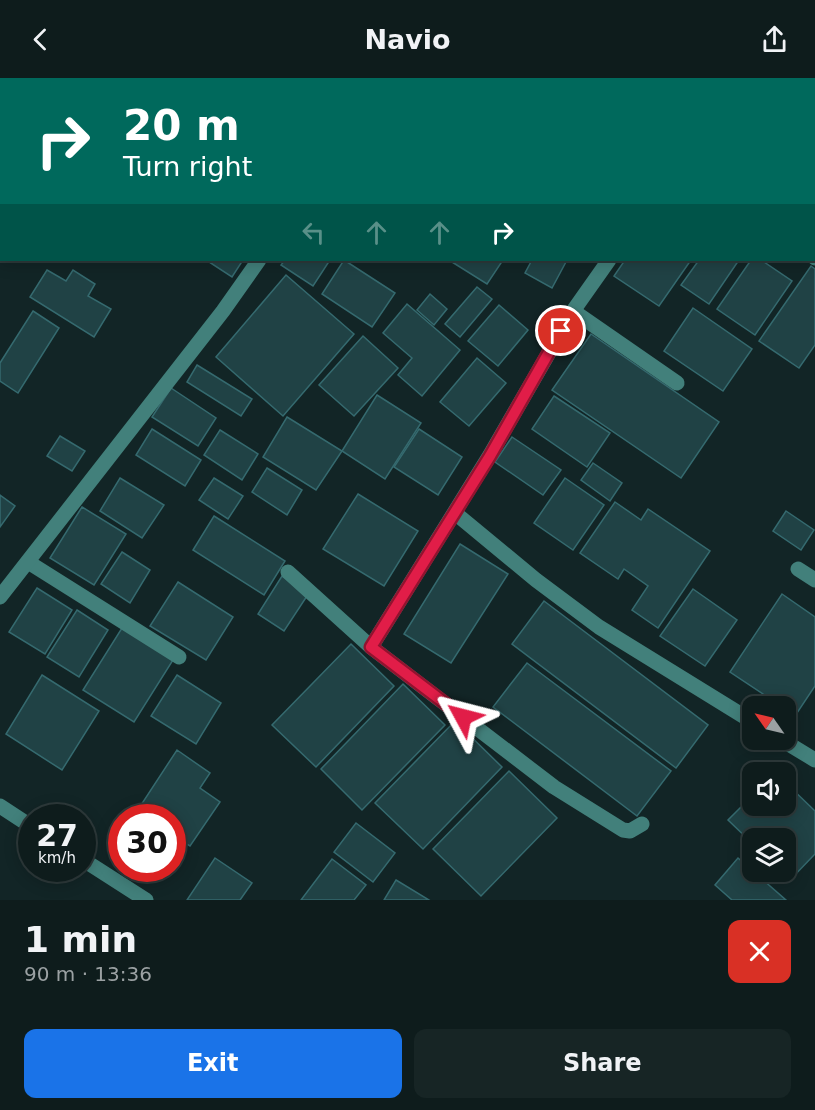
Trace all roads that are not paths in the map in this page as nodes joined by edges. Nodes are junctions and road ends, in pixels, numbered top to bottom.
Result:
1 (258, 261) edge
2 (608, 261) edge
3 (573, 311) junction
4 (677, 383) dead end
5 (455, 513) junction
6 (28, 562) junction
7 (798, 569) dead end
8 (288, 572) dead end
9 (815, 580) edge
10 (0, 597) edge
11 (371, 647) junction
12 (179, 657) dead end
13 (742, 715) edge
14 (796, 748) edge
15 (815, 760) edge
16 (0, 806) edge
17 (18, 817) edge
18 (642, 824) dead end
19 (96, 868) edge
20 (146, 900) edge

1 - 6 street
2 - 3 street
3 - 4 street
3 - 5 street
5 - 11 street
5 - 13 street
6 - 10 street
6 - 12 street
7 - 9 street
8 - 11 street
11 - 18 street
14 - 15 street
16 - 17 street
19 - 20 street

